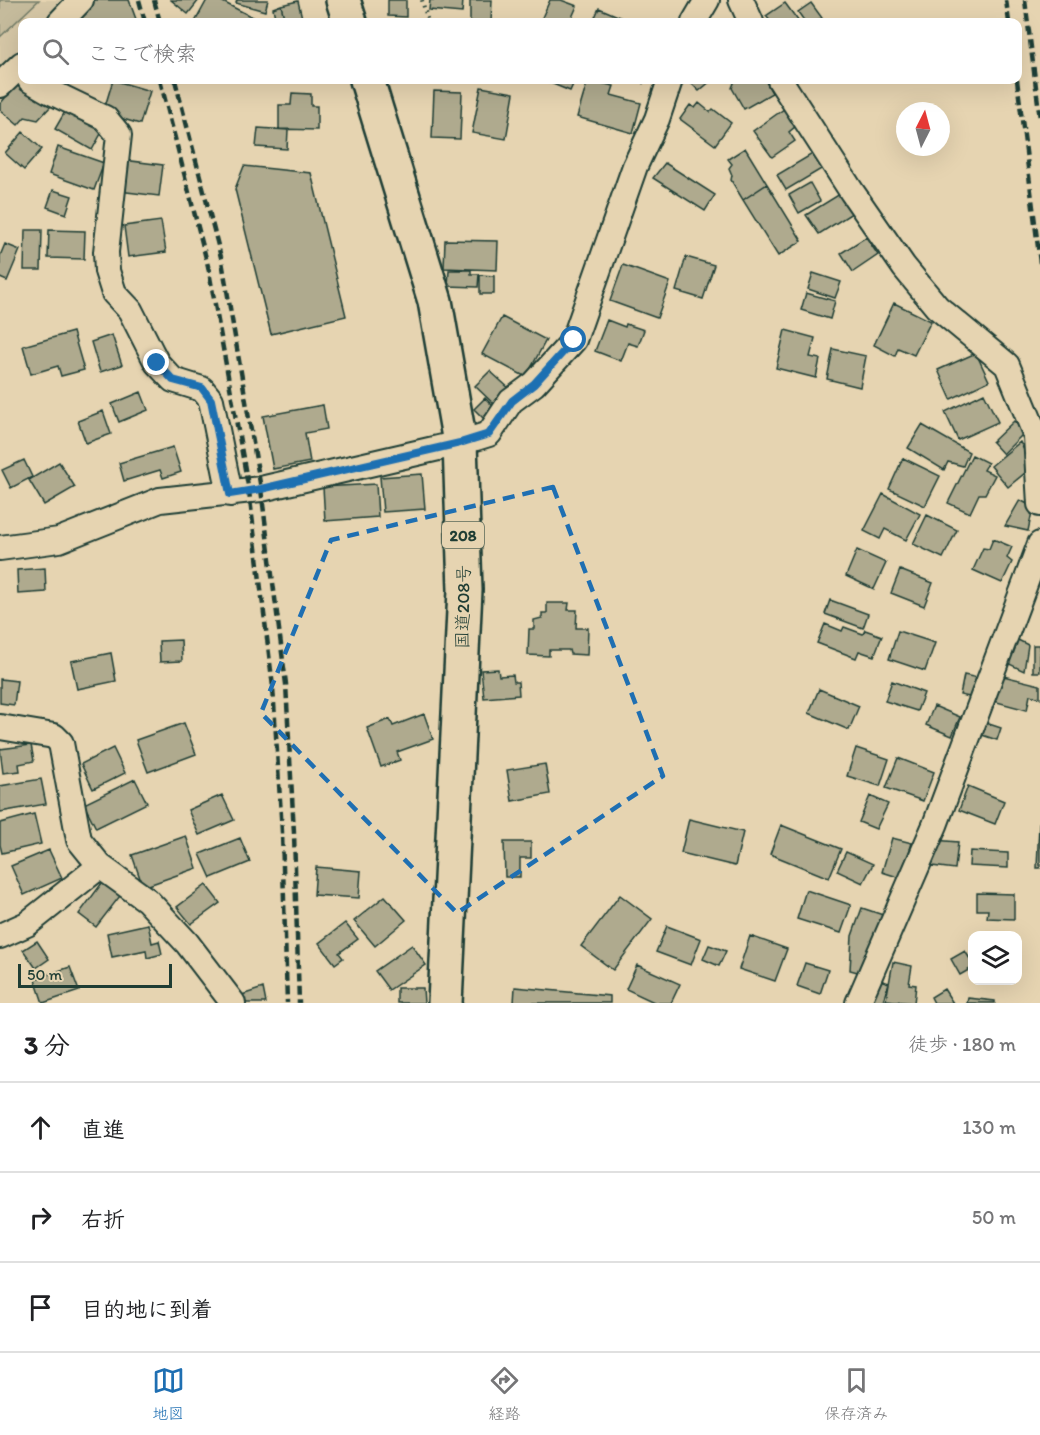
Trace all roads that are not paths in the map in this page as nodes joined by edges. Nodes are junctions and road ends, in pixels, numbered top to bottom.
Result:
1 (81, 0) edge
2 (343, 0) edge
3 (707, 0) edge
4 (741, 0) edge
5 (64, 18) edge
6 (349, 18) edge
7 (696, 18) edge
8 (749, 18) edge
9 (35, 84) edge
10 (368, 84) edge
11 (669, 84) edge
12 (783, 84) edge
13 (460, 443) junction
14 (230, 494) junction
15 (1040, 504) edge
16 (1040, 544) edge
17 (0, 548) edge
18 (0, 728) edge
19 (100, 866) junction
20 (0, 936) edge
21 (233, 1003) edge
22 (445, 1003) edge
23 (858, 1003) edge

1 - 5 street
2 - 6 highway
3 - 7 street
4 - 8 street
9 - 14 street
10 - 13 highway, 国道208号 / 208
11 - 13 street
12 - 15 street
13 - 14 street
13 - 22 highway, 国道208号 / 208
14 - 17 street
16 - 23 street
18 - 19 street
19 - 20 street
19 - 21 street

